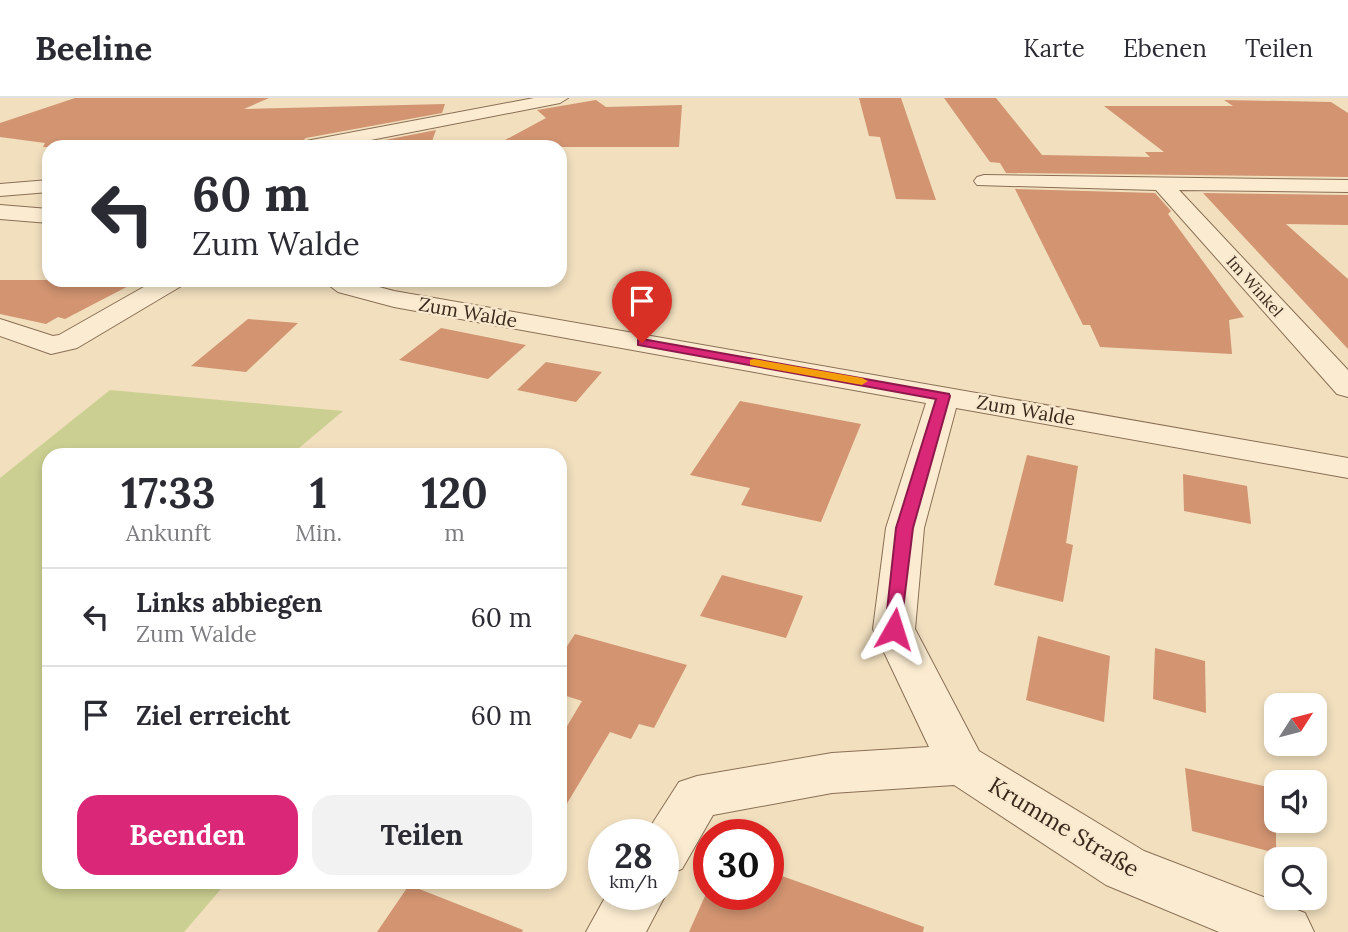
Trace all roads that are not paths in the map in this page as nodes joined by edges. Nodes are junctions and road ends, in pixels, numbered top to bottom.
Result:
1 (467, 98) edge
2 (560, 98) edge
3 (511, 107) junction
4 (342, 140) edge
5 (985, 181) dead end
6 (1163, 185) junction
7 (1348, 186) edge
8 (42, 187) edge
9 (0, 190) edge
10 (0, 212) edge
11 (42, 215) edge
12 (162, 287) edge
13 (346, 287) edge
14 (0, 327) edge
15 (1348, 388) edge
16 (944, 396) junction
17 (1348, 468) edge
18 (962, 765) junction
19 (679, 827) edge
20 (628, 910) edge
21 (615, 932) edge
22 (1285, 932) edge

1 - 3 street
2 - 3 street
3 - 4 street
5 - 6 street
6 - 7 street
6 - 15 street, Im Winkel
8 - 9 street
10 - 11 street
12 - 14 street
13 - 16 street, Zum Walde
16 - 17 street, Zum Walde
16 - 18 street
18 - 19 street
18 - 22 street, Krumme Straße
20 - 21 street

